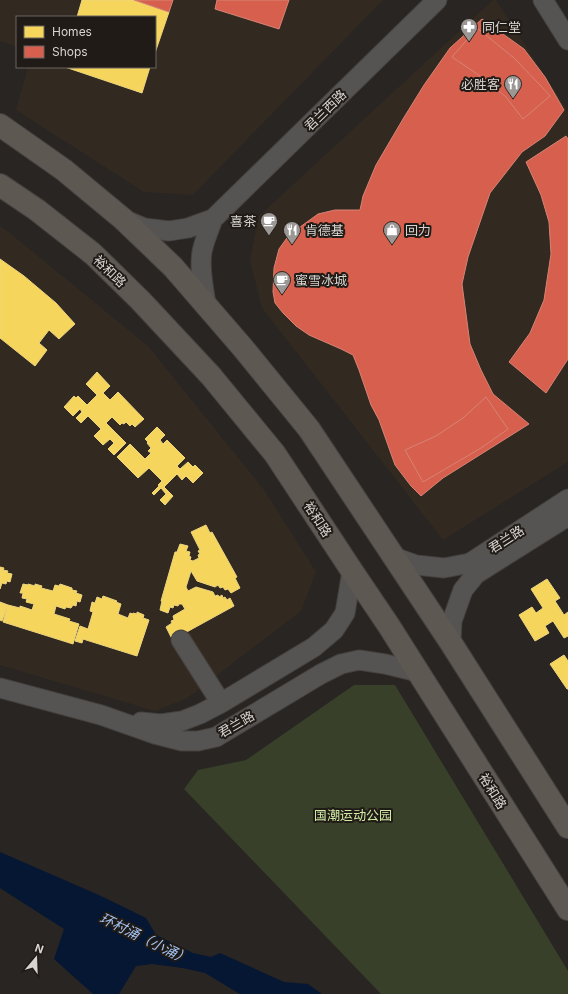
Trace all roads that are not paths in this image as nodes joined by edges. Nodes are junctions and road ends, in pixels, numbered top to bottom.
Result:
1 (437, 0) edge
2 (543, 0) edge
3 (568, 40) edge
4 (0, 126) edge
5 (0, 185) edge
6 (123, 219) junction
7 (213, 219) junction
8 (206, 305) junction
9 (568, 499) edge
10 (568, 516) edge
11 (394, 557) junction
12 (352, 571) junction
13 (181, 640) dead end
14 (451, 643) junction
15 (418, 672) junction
16 (0, 688) edge
17 (221, 703) junction
18 (101, 715) junction
19 (568, 827) edge
20 (568, 909) edge

1 - 7 street, 君兰西路
2 - 3 street
4 - 6 main road
5 - 12 main road, 裕和路
6 - 7 street
6 - 8 main road
7 - 8 street
8 - 11 main road
9 - 11 street, 君兰路
10 - 14 street, 君兰路
11 - 14 main road
12 - 15 main road, 裕和路
12 - 17 street
13 - 17 street
14 - 19 main road
15 - 18 street, 君兰路
15 - 20 main road, 裕和路
16 - 18 street, 君兰路
17 - 18 street

